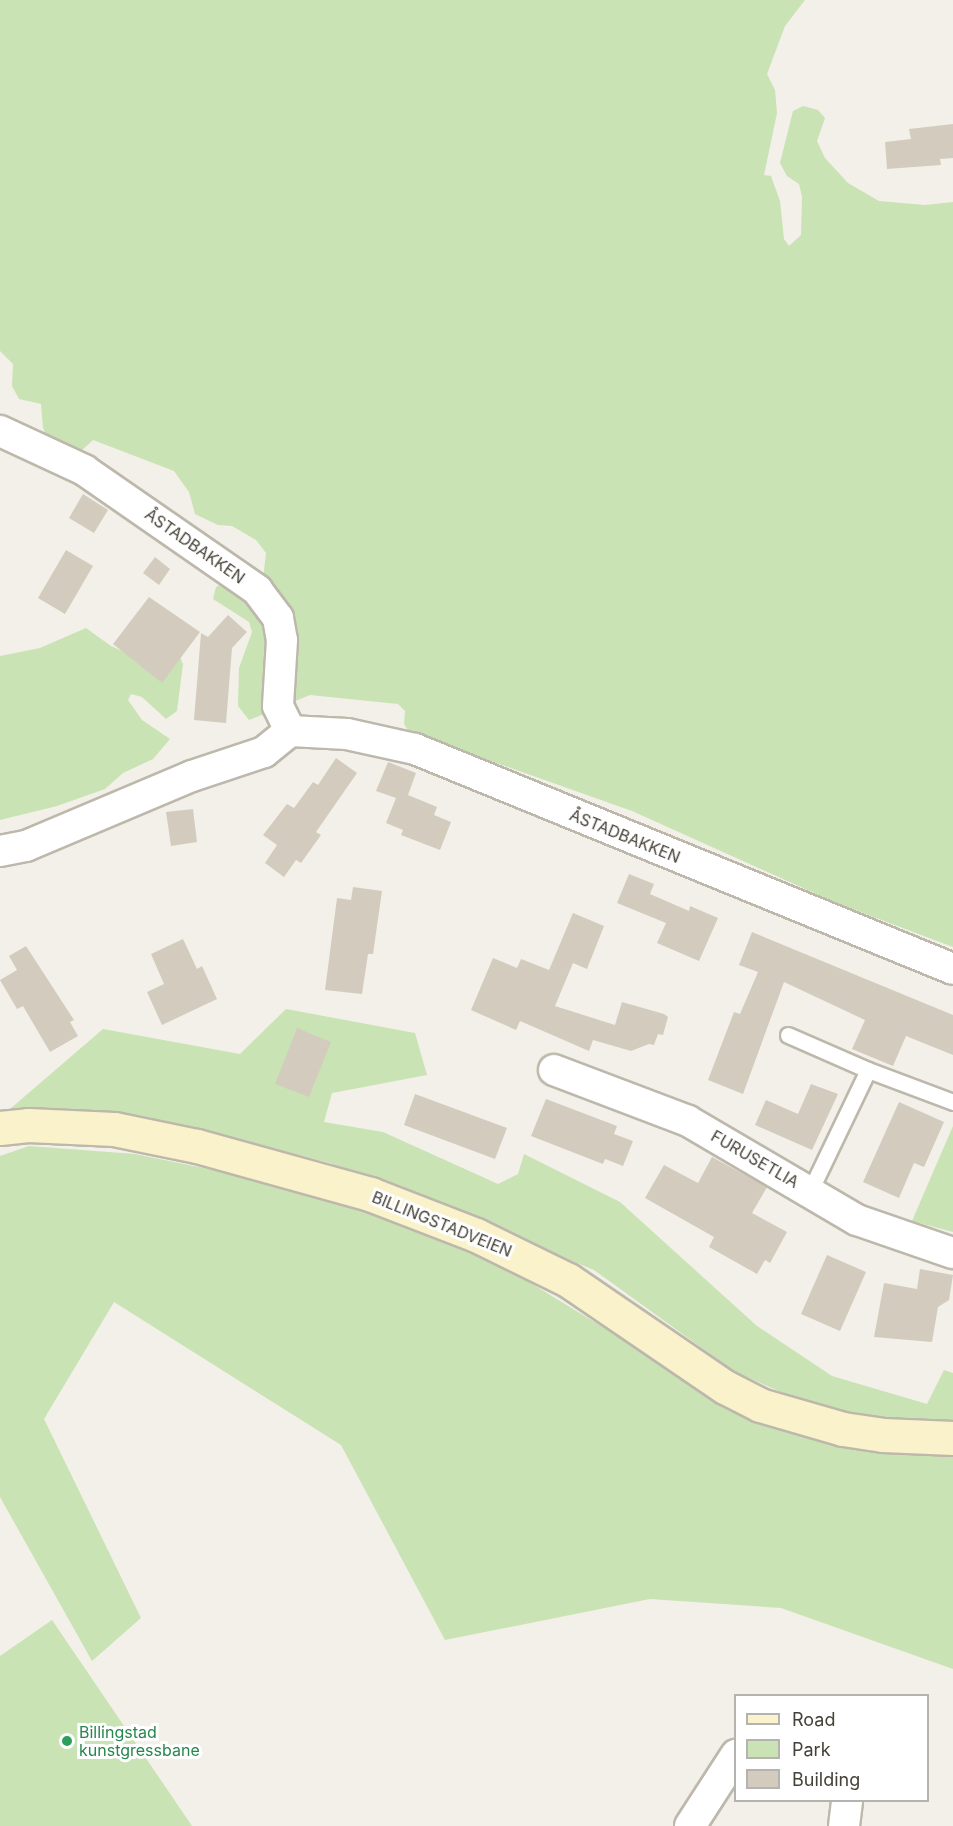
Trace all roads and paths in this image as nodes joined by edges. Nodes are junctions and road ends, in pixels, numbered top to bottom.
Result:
1 (0, 431) edge
2 (290, 731) junction
3 (0, 850) edge
4 (953, 969) edge
5 (788, 1035) dead end
6 (554, 1070) dead end
7 (868, 1070) junction
8 (953, 1102) edge
9 (0, 1128) edge
10 (810, 1191) junction
11 (953, 1253) edge
12 (953, 1438) edge
13 (734, 1757) edge
14 (847, 1802) edge
15 (690, 1826) edge
16 (844, 1826) edge

1 - 2 street, ÅSTADBAKKEN
2 - 3 street
2 - 4 street, ÅSTADBAKKEN
5 - 7 lane
6 - 10 street, FURUSETLIA
7 - 8 lane
7 - 10 lane
9 - 12 main road, BILLINGSTADVEIEN
10 - 11 street, FURUSETLIA
13 - 15 street
14 - 16 street

